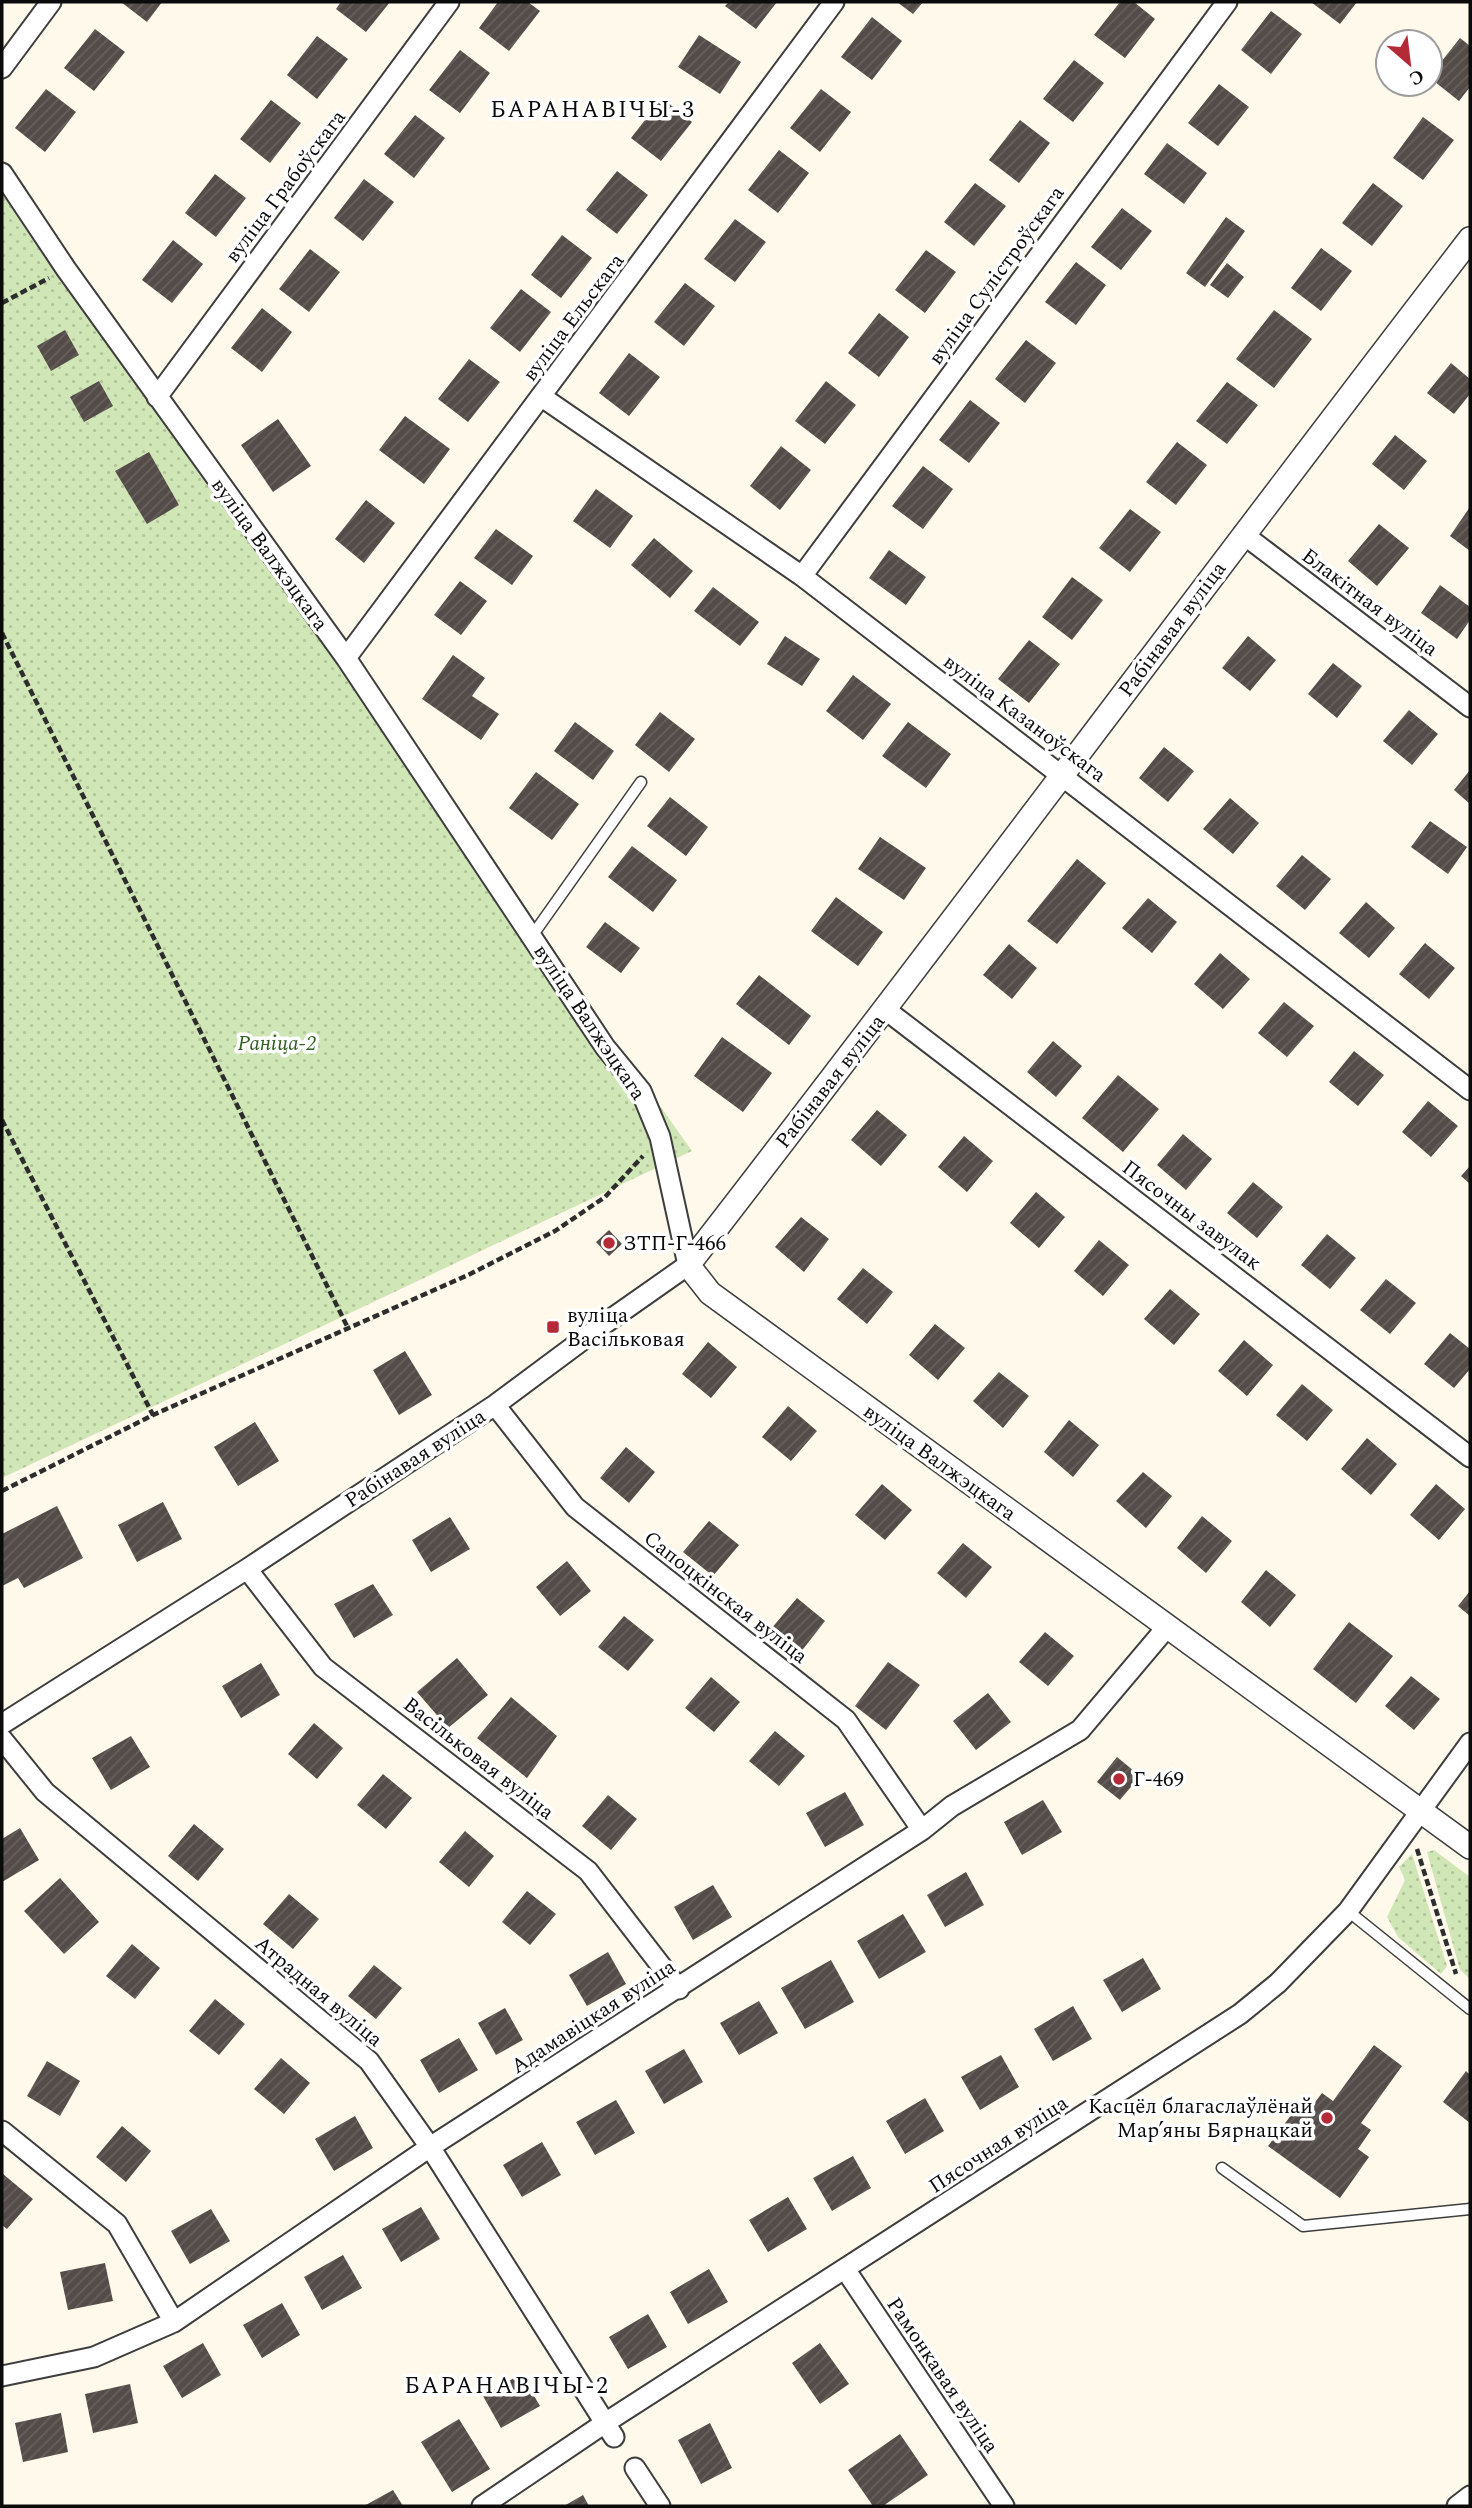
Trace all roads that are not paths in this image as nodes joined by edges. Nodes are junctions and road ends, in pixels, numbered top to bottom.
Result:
1 (51, 2) edge
2 (449, 2) edge
3 (834, 2) edge
4 (1227, 2) edge
5 (2, 68) edge
6 (2, 173) edge
7 (1470, 239) edge
8 (157, 397) junction
9 (542, 397) junction
10 (1243, 534) junction
11 (802, 576) junction
12 (346, 659) junction
13 (1470, 707) edge
14 (1063, 775) junction
15 (642, 782) dead end
16 (532, 936) junction
17 (886, 1010) junction
18 (1470, 1090) edge
19 (688, 1265) junction
20 (495, 1405) junction
21 (1470, 1457) edge
22 (247, 1569) junction
23 (1167, 1627) junction
24 (2, 1724) edge
25 (2, 1739) edge
26 (1470, 1743) edge
27 (1416, 1818) junction
28 (922, 1830) junction
29 (1470, 1847) edge
30 (1348, 1911) junction
31 (679, 1989) junction
32 (1470, 2009) edge
33 (2, 2131) edge
34 (430, 2147) junction
35 (1222, 2168) dead end
36 (1470, 2209) edge
37 (845, 2269) junction
38 (174, 2322) junction
39 (2, 2376) edge
40 (609, 2430) junction
41 (635, 2468) dead end
42 (1470, 2496) edge
43 (482, 2506) edge
44 (660, 2506) edge
45 (1004, 2506) edge
46 (1457, 2506) edge

1 - 5 street
2 - 8 street, вуліца Грабоўскага
3 - 9 street, вуліца Ельскага
4 - 11 street, вуліца Сулістроўскага
6 - 8 street, вуліца Валжэцкага
7 - 10 street, Рабінавая вуліца
8 - 12 street, вуліца Валжэцкага
9 - 11 street, вуліца Казаноўскага
9 - 12 street, вуліца Ельскага
10 - 13 street, Блакітная вуліца
10 - 14 street, Рабінавая вуліца
11 - 14 street, вуліца Казаноўскага
12 - 16 street, вуліца Валжэцкага
14 - 17 street, Рабінавая вуліца
14 - 18 street, вуліца Казаноўскага
15 - 16 lane
16 - 19 street, вуліца Валжэцкага
17 - 19 street, Рабінавая вуліца
17 - 21 street, Пясочны завулак
19 - 20 street, Рабінавая вуліца
19 - 23 street, вуліца Валжэцкага
20 - 22 street, Рабінавая вуліца
20 - 28 street, Сапоцкінская вуліца
22 - 24 street, Рабінавая вуліца
22 - 31 street, Васільковая вуліца
23 - 27 street, вуліца Валжэцкага
23 - 28 street, Адамавіцкая вуліца
25 - 34 street, Атрадная вуліца
26 - 27 street, Пясочная вуліца
27 - 29 street, вуліца Валжэцкага
27 - 30 street, Пясочная вуліца
28 - 31 street, Адамавіцкая вуліца
30 - 32 lane
30 - 37 street, Пясочная вуліца
31 - 34 street, Адамавіцкая вуліца
33 - 38 street
34 - 38 street, Адамавіцкая вуліца
34 - 40 street, Атрадная вуліца
35 - 36 lane
37 - 40 street, Пясочная вуліца
37 - 45 street, Рамонкавая вуліца
38 - 39 street, Адамавіцкая вуліца
40 - 43 street, Пясочная вуліца
41 - 44 street
42 - 46 street

